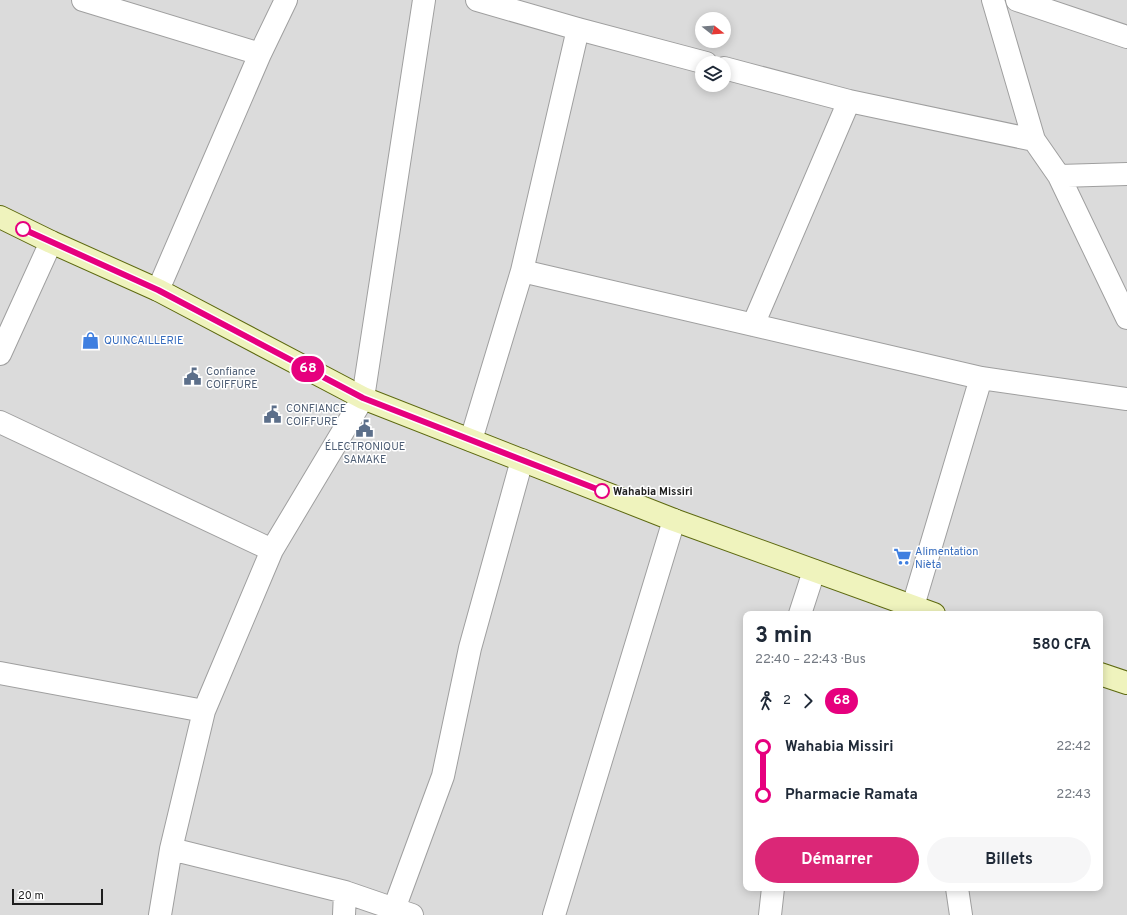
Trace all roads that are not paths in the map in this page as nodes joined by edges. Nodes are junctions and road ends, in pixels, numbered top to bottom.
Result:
1 (83, 0) edge
2 (286, 0) edge
3 (424, 0) edge
4 (477, 0) edge
5 (993, 0) edge
6 (1017, 0) edge
7 (578, 29) junction
8 (1127, 37) edge
9 (260, 54) junction
10 (695, 60) edge
11 (731, 70) edge
12 (849, 101) junction
13 (1034, 140) junction
14 (1127, 174) edge
15 (1059, 176) junction
16 (0, 217) edge
17 (50, 242) junction
18 (522, 271) junction
19 (158, 290) junction
20 (1127, 318) edge
21 (753, 325) junction
22 (0, 354) edge
23 (981, 378) junction
24 (363, 398) junction
25 (1127, 399) edge
26 (0, 422) edge
27 (471, 440) junction
28 (522, 460) junction
29 (674, 520) junction
30 (272, 550) junction
31 (814, 571) junction
32 (913, 610) edge
33 (801, 611) edge
34 (0, 673) edge
35 (1103, 675) edge
36 (1127, 684) edge
37 (204, 711) junction
38 (171, 849) junction
39 (772, 891) edge
40 (957, 891) edge
41 (345, 892) junction
42 (403, 912) edge
43 (160, 915) edge
44 (344, 915) edge
45 (554, 915) edge
46 (770, 915) edge
47 (961, 915) edge

1 - 9 street
2 - 9 street
3 - 24 street
4 - 7 street
5 - 13 street
6 - 8 street
7 - 10 street
7 - 18 street
9 - 19 street
11 - 12 street
12 - 13 street
12 - 21 street
13 - 15 street
14 - 15 street
15 - 20 street
16 - 17 main road
17 - 19 main road
17 - 22 street
18 - 21 street
18 - 27 street
19 - 24 main road
21 - 23 street
23 - 25 street
23 - 32 street
24 - 27 main road
24 - 30 street
26 - 30 street
27 - 28 main road
28 - 29 main road
28 - 42 street
29 - 31 main road
29 - 45 street
30 - 37 street
31 - 32 main road
31 - 33 street
34 - 37 street
35 - 36 main road
37 - 38 street
38 - 41 street
38 - 43 street
39 - 46 street
40 - 47 street
41 - 42 street
41 - 44 street

